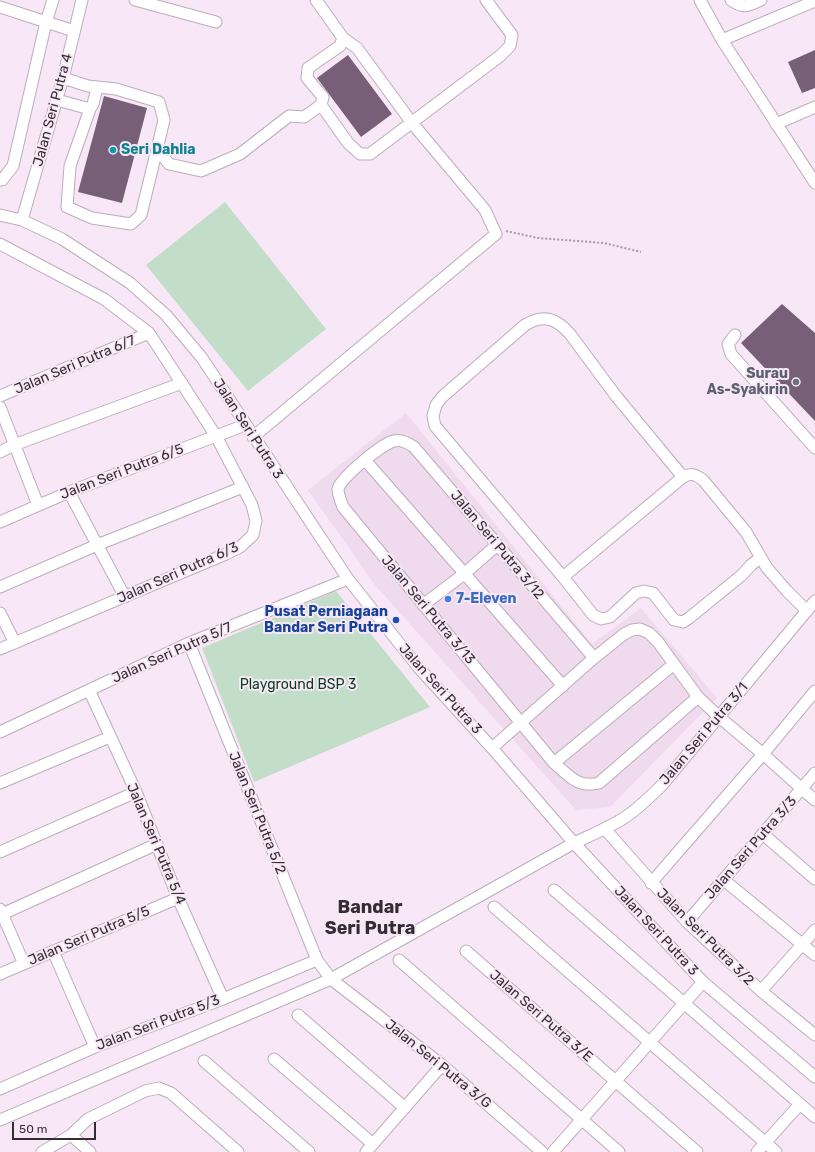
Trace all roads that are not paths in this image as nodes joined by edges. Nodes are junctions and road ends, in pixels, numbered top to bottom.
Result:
1 (53, 0) edge
2 (82, 0) edge
3 (135, 0) edge
4 (316, 0) edge
5 (486, 0) edge
6 (700, 0) edge
7 (731, 0) edge
8 (761, 0) edge
9 (815, 1) edge
10 (0, 7) edge
11 (46, 22) junction
12 (216, 22) dead end
13 (74, 31) junction
14 (343, 38) junction
15 (722, 40) junction
16 (62, 78) junction
17 (98, 88) junction
18 (56, 100) junction
19 (321, 105) junction
20 (815, 107) edge
21 (90, 109) junction
22 (412, 122) junction
23 (776, 124) junction
24 (157, 149) junction
25 (0, 180) edge
26 (815, 184) edge
27 (0, 215) edge
28 (22, 220) junction
29 (0, 244) edge
30 (149, 334) junction
31 (735, 335) dead end
32 (182, 383) junction
33 (0, 396) edge
34 (0, 407) edge
35 (245, 425) junction
36 (216, 436) junction
37 (253, 437) junction
38 (396, 440) joint
39 (14, 445) junction
40 (815, 448) edge
41 (0, 452) edge
42 (365, 460) junction
43 (683, 477) junction
44 (242, 487) junction
45 (70, 492) junction
46 (38, 505) junction
47 (0, 522) edge
48 (98, 545) junction
49 (497, 545) junction
50 (760, 558) junction
51 (464, 574) junction
52 (563, 577) junction
53 (348, 579) junction
54 (0, 587) edge
55 (124, 597) junction
56 (423, 605) junction
57 (813, 605) edge
58 (0, 613) edge
59 (15, 643) junction
60 (189, 643) junction
61 (0, 649) edge
62 (594, 658) junction
63 (674, 664) junction
64 (563, 686) junction
65 (89, 690) junction
66 (815, 691) edge
67 (698, 697) junction
68 (718, 716) junction
69 (521, 722) junction
70 (0, 732) edge
71 (110, 738) junction
72 (492, 748) junction
73 (764, 754) junction
74 (554, 763) junction
75 (815, 773) edge
76 (0, 783) edge
77 (802, 789) junction
78 (136, 792) junction
79 (815, 800) edge
80 (605, 829) junction
81 (763, 834) junction
82 (574, 843) junction
83 (157, 844) junction
84 (0, 852) edge
85 (815, 879) edge
86 (724, 880) junction
87 (651, 883) junction
88 (554, 890) dead end
89 (178, 898) junction
90 (494, 907) dead end
91 (1, 913) edge
92 (687, 922) junction
93 (815, 930) edge
94 (803, 944) junction
95 (53, 951) junction
96 (466, 951) dead end
97 (815, 955) edge
98 (317, 960) junction
99 (399, 960) dead end
100 (24, 964) junction
101 (0, 974) edge
102 (331, 979) junction
103 (703, 982) junction
104 (761, 991) junction
105 (223, 998) junction
106 (684, 1003) junction
107 (298, 1015) dead end
108 (815, 1035) edge
109 (650, 1042) junction
110 (95, 1047) junction
111 (274, 1058) dead end
112 (204, 1061) dead end
113 (442, 1065) junction
114 (815, 1077) edge
115 (616, 1081) junction
116 (0, 1089) edge
117 (800, 1104) junction
118 (405, 1108) junction
119 (815, 1117) edge
120 (582, 1119) junction
121 (0, 1120) edge
122 (71, 1135) junction
123 (765, 1143) junction
124 (370, 1148) edge
125 (42, 1152) edge
126 (90, 1152) edge
127 (238, 1152) edge
128 (309, 1152) edge
129 (542, 1152) edge
130 (553, 1152) edge
131 (619, 1152) edge
132 (697, 1152) edge
133 (757, 1152) edge
134 (776, 1152) edge

1 - 11 street
2 - 13 street, Jalan Seri Putra 4
3 - 12 street
4 - 14 street
5 - 22 street
6 - 15 street
7 - 8 street
9 - 15 street
10 - 11 street
11 - 13 street
11 - 25 street
13 - 16 street, Jalan Seri Putra 4
14 - 19 street
14 - 22 street
15 - 23 street
16 - 17 street
16 - 18 street, Jalan Seri Putra 4
17 - 21 street
17 - 24 street
18 - 21 street
18 - 28 street, Jalan Seri Putra 4
19 - 22 street
19 - 24 street
20 - 23 street
21 - 24 street
22 - 37 street
23 - 26 street
27 - 28 street, Jalan Seri Putra 3
28 - 35 street, Jalan Seri Putra 3
29 - 30 street, Jalan Seri Putra 6/3
30 - 32 street, Jalan Seri Putra 6/3
30 - 33 street, Jalan Seri Putra 6/7
31 - 40 street
32 - 36 street, Jalan Seri Putra 6/3
32 - 39 street
34 - 39 street
35 - 36 street, Jalan Seri Putra 6/5
35 - 37 street, Jalan Seri Putra 3
36 - 44 street, Jalan Seri Putra 6/3
36 - 45 street, Jalan Seri Putra 6/5
37 - 53 street, Jalan Seri Putra 3
38 - 42 street, Jalan Seri Putra 3/13
38 - 49 street, Jalan Seri Putra 3/12
39 - 41 street
39 - 46 street
42 - 51 street
42 - 56 street, Jalan Seri Putra 3/13
43 - 50 street
43 - 52 street
43 - 52 street
44 - 48 street
44 - 55 street, Jalan Seri Putra 6/3
45 - 46 street, Jalan Seri Putra 6/5
45 - 48 street
46 - 47 street, Jalan Seri Putra 6/5
48 - 54 street
48 - 55 street
49 - 51 street
49 - 62 street, Jalan Seri Putra 3/12
50 - 52 street
50 - 57 street
51 - 56 street
51 - 64 street
53 - 60 street, Jalan Seri Putra 5/7
53 - 72 street, Jalan Seri Putra 3
55 - 59 street, Jalan Seri Putra 6/3
56 - 69 street, Jalan Seri Putra 3/13
57 - 68 street, Jalan Seri Putra 3/1
58 - 59 street
59 - 61 street, Jalan Seri Putra 6/3
60 - 65 street, Jalan Seri Putra 5/7
60 - 98 street, Jalan Seri Putra 5/2
62 - 63 street
62 - 64 street
63 - 67 street
63 - 74 street
64 - 69 street
65 - 70 street, Jalan Seri Putra 5/7
65 - 71 street, Jalan Seri Putra 5/4
66 - 73 street
67 - 68 street
67 - 74 street, Jalan Seri Putra 3/13
68 - 73 street
68 - 80 street, Jalan Seri Putra 3/1
69 - 72 street
69 - 74 street, Jalan Seri Putra 3/13
71 - 76 street
71 - 78 street, Jalan Seri Putra 5/4
72 - 82 street, Jalan Seri Putra 3
73 - 77 street
73 - 87 street
75 - 77 street, Jalan Seri Putra 3/3
77 - 79 street
77 - 81 street, Jalan Seri Putra 3/3
78 - 83 street, Jalan Seri Putra 5/4
78 - 84 street
80 - 82 street, Jalan Seri Putra 3/1
80 - 87 street, Jalan Seri Putra 3/2
81 - 85 street
81 - 86 street, Jalan Seri Putra 3/3
82 - 102 street, Jalan Seri Putra 3/1
82 - 103 street, Jalan Seri Putra 3
83 - 89 street, Jalan Seri Putra 5/4
83 - 91 street
86 - 92 street, Jalan Seri Putra 3/3
86 - 94 street
87 - 92 street, Jalan Seri Putra 3/2
88 - 106 street
89 - 95 street, Jalan Seri Putra 5/5
89 - 105 street, Jalan Seri Putra 5/4
90 - 109 street
91 - 100 street
92 - 104 street, Jalan Seri Putra 3/2
93 - 94 street
94 - 97 street
94 - 104 street
95 - 100 street, Jalan Seri Putra 5/5
95 - 110 street
96 - 115 street, Jalan Seri Putra 3/E
98 - 102 street, Jalan Seri Putra 5/2
98 - 105 street, Jalan Seri Putra 5/3
99 - 120 street
100 - 101 street, Jalan Seri Putra 5/5
102 - 113 street, Jalan Seri Putra 3/G
102 - 121 street, Jalan Seri Putra 3/1
103 - 106 street
103 - 114 street, Jalan Seri Putra 3
104 - 108 street, Jalan Seri Putra 3/2
105 - 110 street, Jalan Seri Putra 5/3
106 - 109 street
106 - 117 street
107 - 118 street
109 - 115 street
109 - 123 street
110 - 116 street, Jalan Seri Putra 5/3
111 - 124 street
112 - 128 street
113 - 118 street
113 - 129 street, Jalan Seri Putra 3/G
115 - 120 street
115 - 132 street, Jalan Seri Putra 3/E
117 - 119 street
117 - 123 street
118 - 124 street
120 - 130 street
120 - 131 street
122 - 125 street
122 - 126 street
122 - 127 street
123 - 133 street
123 - 134 street

